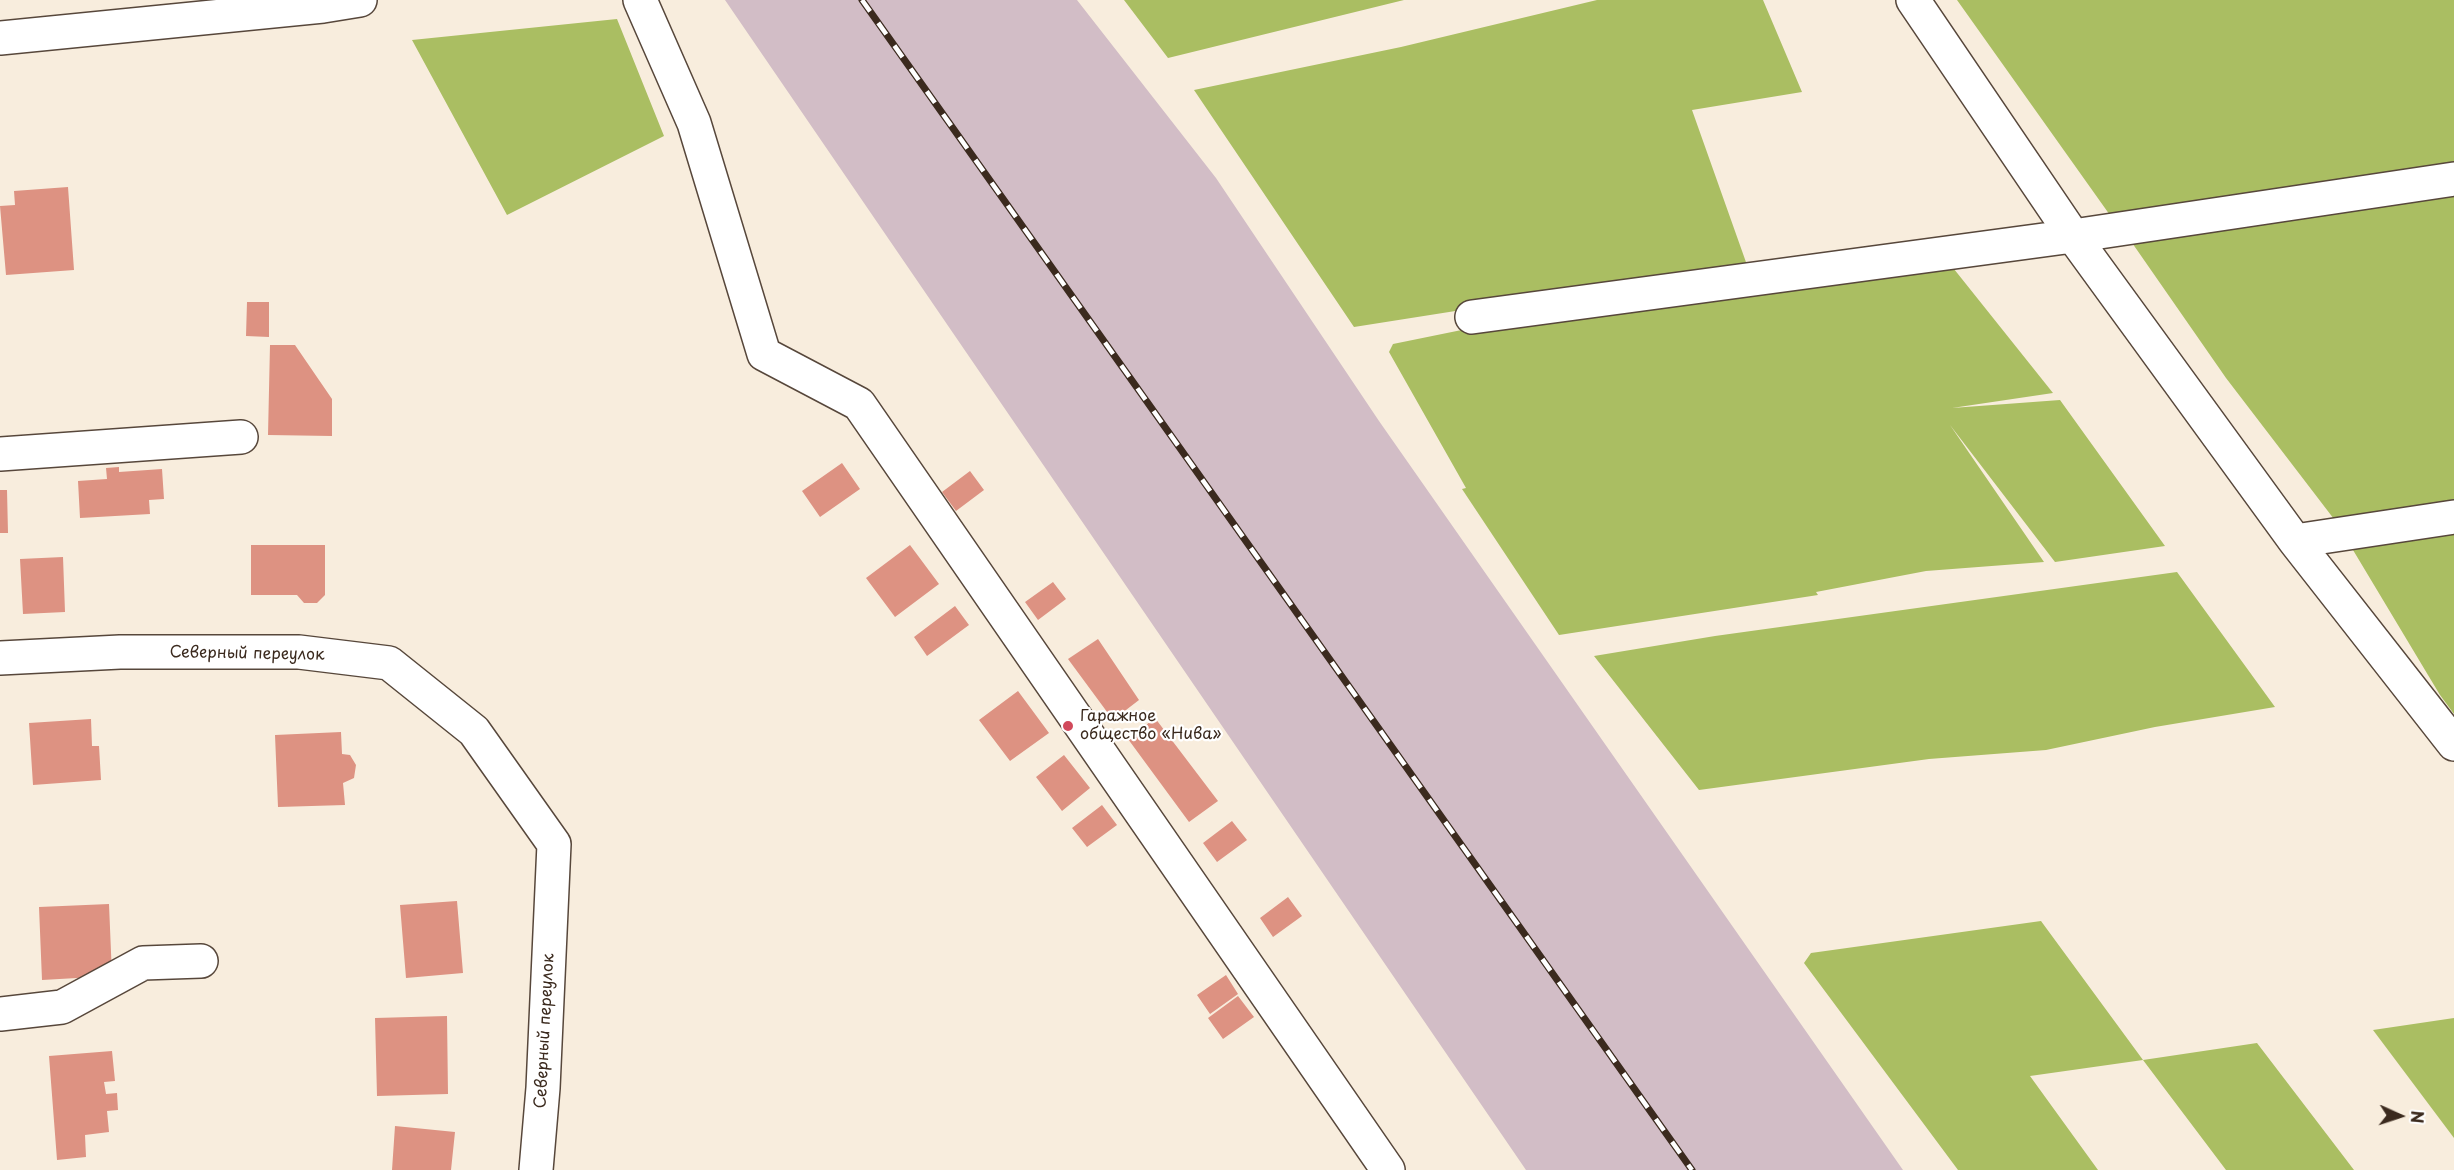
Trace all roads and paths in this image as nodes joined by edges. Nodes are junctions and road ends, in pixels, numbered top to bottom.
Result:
1 (360, 0) edge
2 (640, 0) edge
3 (1913, 0) edge
4 (0, 38) edge
5 (2454, 179) edge
6 (2073, 236) junction
7 (1472, 317) dead end
8 (241, 437) dead end
9 (0, 454) edge
10 (2454, 517) edge
11 (2295, 541) junction
12 (0, 658) edge
13 (2454, 744) edge
14 (201, 961) dead end
15 (0, 1014) edge
16 (536, 1170) edge
17 (1388, 1170) edge

1 - 4 street
2 - 17 street
3 - 6 street
5 - 6 street
6 - 7 street
6 - 11 street
8 - 9 street
10 - 11 street
11 - 13 street
12 - 16 street, Северный переулок
14 - 15 street

